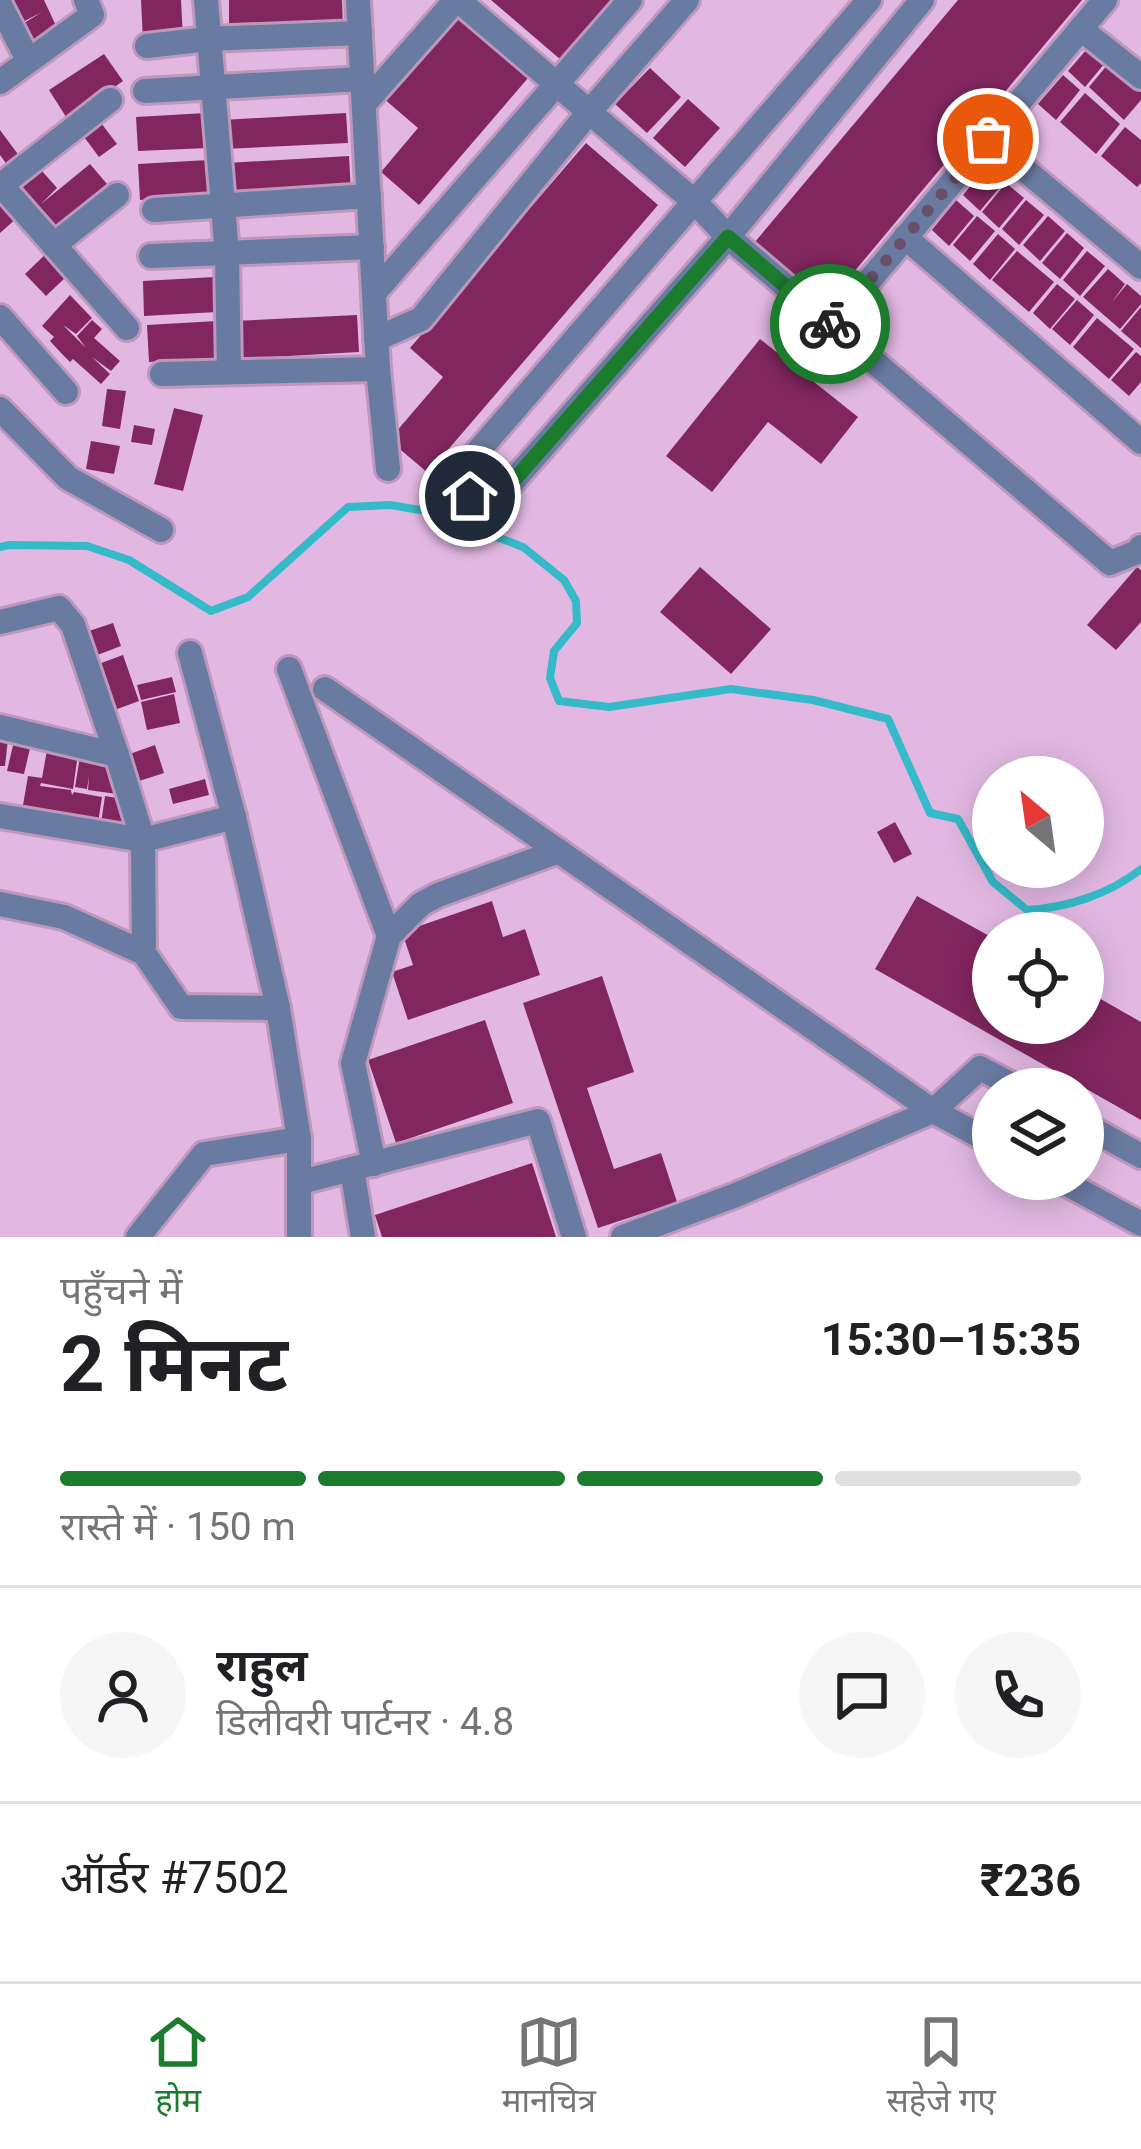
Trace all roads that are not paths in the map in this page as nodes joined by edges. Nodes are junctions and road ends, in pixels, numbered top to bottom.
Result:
1 (86, 0) edge
2 (206, 0) edge
3 (358, 0) edge
4 (457, 0) edge
5 (630, 0) edge
6 (687, 0) edge
7 (869, 0) edge
8 (922, 0) edge
9 (1105, 0) edge
10 (0, 4) edge
11 (1081, 28) junction
12 (360, 33) junction
13 (208, 39) junction
14 (147, 46) dead end
15 (28, 60) junction
16 (1141, 77) edge
17 (0, 82) edge
18 (555, 83) junction
19 (213, 88) junction
20 (146, 91) dead end
21 (363, 91) junction
22 (110, 100) dead end
23 (589, 112) junction
24 (988, 139) junction
25 (0, 186) edge
26 (117, 195) dead end
27 (368, 196) junction
28 (695, 203) junction
29 (221, 205) junction
30 (154, 210) dead end
31 (728, 237) junction
32 (905, 237) junction
33 (54, 245) junction
34 (371, 248) junction
35 (227, 254) junction
36 (151, 256) dead end
37 (1141, 267) edge
38 (374, 293) junction
39 (0, 317) edge
40 (832, 325) junction
41 (127, 328) dead end
42 (376, 339) junction
43 (378, 369) junction
44 (229, 372) junction
45 (162, 374) dead end
46 (66, 392) dead end
47 (0, 410) edge
48 (1141, 442) edge
49 (388, 469) dead end
50 (161, 530) dead end
51 (1141, 547) edge
52 (0, 622) edge
53 (190, 653) dead end
54 (290, 669) dead end
55 (325, 689) dead end
56 (0, 727) edge
57 (117, 755) junction
58 (0, 815) edge
59 (234, 817) junction
60 (143, 840) junction
61 (559, 851) junction
62 (0, 904) edge
63 (389, 936) junction
64 (144, 952) junction
65 (278, 1008) junction
66 (972, 1074) edge
67 (933, 1111) junction
68 (972, 1132) edge
69 (1104, 1136) edge
70 (299, 1139) junction
71 (1141, 1156) edge
72 (363, 1166) junction
73 (301, 1183) junction
74 (1097, 1200) edge
75 (1141, 1224) edge
76 (138, 1237) edge
77 (299, 1237) edge
78 (363, 1237) edge
79 (574, 1237) edge
80 (622, 1237) edge

1 - 15 street
2 - 13 street
3 - 12 street
4 - 18 street
4 - 21 street
5 - 18 street
6 - 23 street
7 - 28 street
8 - 31 street
9 - 11 street
10 - 15 street
11 - 16 street
11 - 24 street
12 - 13 street
12 - 21 street
13 - 14 street
13 - 19 street
15 - 17 street
18 - 23 street
18 - 38 street
19 - 20 street
19 - 21 street
19 - 29 street
21 - 27 street
22 - 25 street
23 - 28 street
23 - 42 street
24 - 32 street
24 - 37 street
25 - 33 street
26 - 33 street
27 - 29 street
27 - 34 street
28 - 31 street
28 - 31 street
29 - 30 street
29 - 35 street
31 - 40 street
32 - 40 street
32 - 48 street
33 - 41 street
34 - 35 street
34 - 38 street
35 - 36 street
35 - 44 street
38 - 42 street
39 - 46 street
40 - 51 street
42 - 43 street
43 - 44 street
43 - 49 street
44 - 45 street
47 - 50 street
52 - 57 street
53 - 59 street
54 - 63 street
55 - 61 street
56 - 57 street
57 - 60 street
58 - 60 street
59 - 60 street
59 - 65 street
60 - 64 street
61 - 63 street
61 - 67 street
62 - 64 street
63 - 72 street
64 - 65 street
65 - 70 street
66 - 67 street
67 - 68 street
67 - 80 street
69 - 71 street
70 - 73 street
70 - 76 street
72 - 73 street
72 - 78 street
72 - 79 street
73 - 77 street
74 - 75 street

